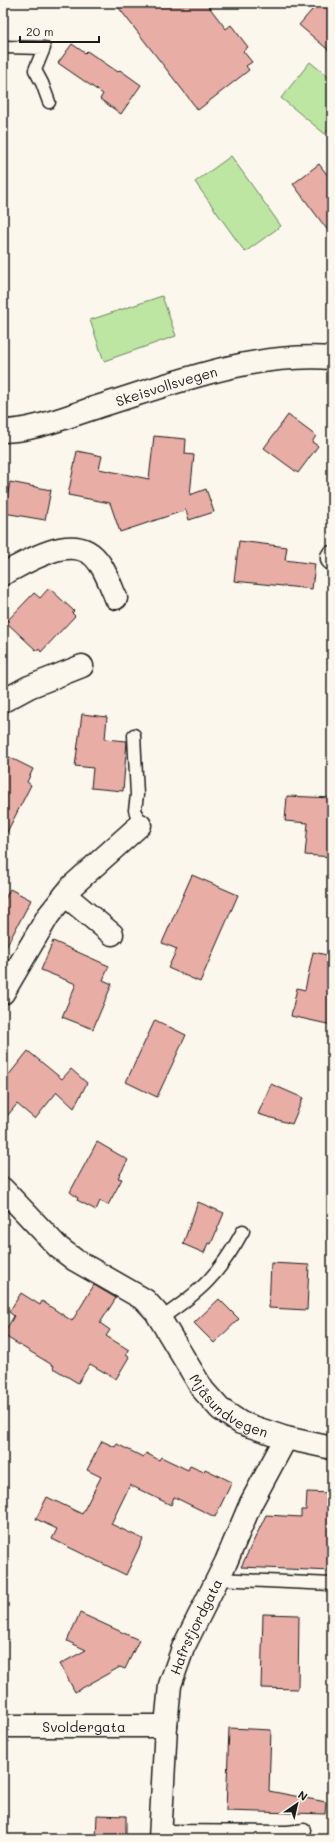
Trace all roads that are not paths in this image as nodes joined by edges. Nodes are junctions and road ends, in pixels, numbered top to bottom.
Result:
1 (3, 47) edge
2 (49, 102) dead end
3 (332, 358) edge
4 (3, 431) edge
5 (3, 574) edge
6 (116, 598) dead end
7 (82, 666) dead end
8 (3, 701) edge
9 (134, 735) dead end
10 (140, 825) joint
11 (65, 895) junction
12 (112, 934) dead end
13 (3, 993) edge
14 (3, 1189) edge
15 (243, 1231) dead end
16 (160, 1319) junction
17 (286, 1438) junction
18 (332, 1448) edge
19 (218, 1579) junction
20 (332, 1584) edge
21 (3, 1726) edge
22 (166, 1726) junction
23 (304, 1830) dead end
24 (161, 1835) edge

1 - 2 lane
3 - 4 street, Skeisvollsvegen
5 - 6 street
7 - 8 street
9 - 10 lane
10 - 11 street
11 - 12 street
11 - 13 street
14 - 16 street, Mjåsundvegen
15 - 16 lane
16 - 17 street, Mjåsundvegen
17 - 18 street, Mjåsundvegen
17 - 19 street, Hafrsfjordgata
19 - 20 lane
19 - 22 street, Hafrsfjordgata
21 - 22 street, Svoldergata
22 - 24 street, Hafrsfjordgata
23 - 24 lane, Hafrsfjordgata

